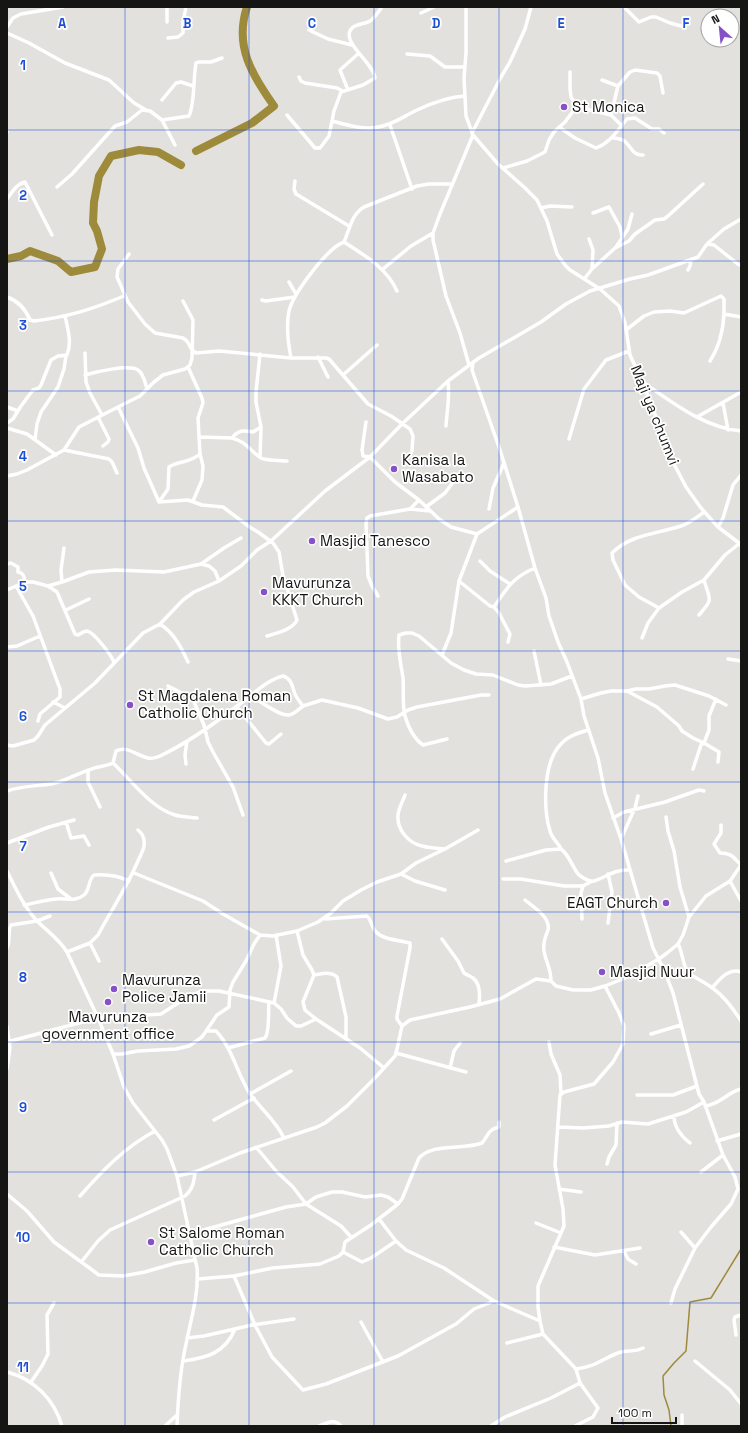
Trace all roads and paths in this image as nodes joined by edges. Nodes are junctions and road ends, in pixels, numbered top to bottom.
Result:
1 (35, 7) edge
2 (63, 7) edge
3 (166, 7) edge
4 (186, 7) edge
5 (382, 7) edge
6 (434, 7) edge
7 (466, 7) edge
8 (531, 7) edge
9 (624, 7) edge
10 (35, 13) junction
11 (421, 13) dead end
12 (167, 22) dead end
13 (7, 27) edge
14 (685, 27) dead end
15 (309, 30) dead end
16 (7, 33) edge
17 (168, 38) dead end
18 (352, 45) junction
19 (359, 53) junction
20 (407, 54) dead end
21 (222, 58) dead end
22 (465, 67) junction
23 (570, 72) dead end
24 (299, 77) dead end
25 (602, 80) dead end
26 (193, 86) junction
27 (618, 86) junction
28 (348, 90) junction
29 (343, 91) junction
30 (663, 93) dead end
31 (465, 96) junction
32 (162, 100) dead end
33 (577, 106) junction
34 (146, 110) junction
35 (287, 115) dead end
36 (611, 115) junction
37 (162, 120) junction
38 (332, 121) junction
39 (390, 125) junction
40 (622, 126) junction
41 (559, 128) junction
42 (664, 133) dead end
43 (472, 134) junction
44 (613, 138) junction
45 (175, 145) dead end
46 (643, 156) dead end
47 (503, 168) junction
48 (295, 181) dead end
49 (452, 184) junction
50 (703, 184) dead end
51 (57, 187) dead end
52 (412, 189) junction
53 (7, 199) edge
54 (572, 207) dead end
55 (541, 208) junction
56 (594, 213) dead end
57 (632, 214) dead end
58 (741, 219) edge
59 (349, 226) junction
60 (433, 233) junction
61 (52, 235) dead end
62 (622, 236) junction
63 (589, 239) dead end
64 (344, 242) junction
65 (707, 244) junction
66 (616, 248) junction
67 (129, 254) dead end
68 (691, 260) junction
69 (739, 265) dead end
70 (592, 269) junction
71 (383, 270) junction
72 (688, 270) dead end
73 (584, 278) junction
74 (289, 282) dead end
75 (600, 289) junction
76 (397, 291) dead end
77 (295, 295) junction
78 (124, 296) junction
79 (7, 297) edge
80 (262, 300) dead end
81 (183, 301) dead end
82 (724, 314) junction
83 (65, 316) junction
84 (741, 317) edge
85 (626, 330) junction
86 (377, 345) dead end
87 (192, 350) junction
88 (629, 351) junction
89 (85, 353) dead end
90 (260, 354) junction
91 (66, 356) junction
92 (318, 357) junction
93 (291, 358) junction
94 (710, 361) dead end
95 (473, 362) junction
96 (469, 365) junction
97 (188, 367) junction
98 (85, 375) junction
99 (343, 375) junction
100 (328, 377) dead end
101 (448, 381) junction
102 (643, 382) junction
103 (147, 390) junction
104 (741, 392) edge
105 (723, 403) junction
106 (7, 407) edge
107 (118, 407) junction
108 (18, 411) junction
109 (102, 415) junction
110 (98, 417) junction
111 (697, 417) junction
112 (366, 422) dead end
113 (403, 423) junction
114 (7, 424) edge
115 (446, 426) dead end
116 (261, 427) junction
117 (7, 428) edge
118 (728, 430) junction
119 (741, 431) edge
120 (200, 437) junction
121 (232, 438) junction
122 (35, 439) junction
123 (569, 439) dead end
124 (103, 446) dead end
125 (64, 450) junction
126 (412, 451) dead end
127 (200, 454) junction
128 (56, 455) junction
129 (260, 457) junction
130 (370, 457) junction
131 (287, 461) dead end
132 (504, 463) junction
133 (117, 473) dead end
134 (741, 475) edge
135 (7, 476) edge
136 (454, 481) dead end
137 (419, 500) junction
138 (193, 501) junction
139 (159, 502) junction
140 (426, 507) junction
141 (518, 507) junction
142 (410, 509) junction
143 (490, 509) dead end
144 (430, 511) junction
145 (704, 512) junction
146 (718, 527) junction
147 (477, 534) junction
148 (241, 538) dead end
149 (271, 541) junction
150 (740, 544) edge
151 (64, 548) dead end
152 (480, 561) dead end
153 (7, 564) edge
154 (201, 564) junction
155 (535, 568) junction
156 (704, 580) junction
157 (219, 581) junction
158 (459, 581) junction
159 (25, 582) junction
160 (62, 582) junction
161 (510, 584) junction
162 (16, 586) junction
163 (48, 586) junction
164 (7, 590) edge
165 (378, 596) dead end
166 (89, 600) dead end
167 (494, 607) junction
168 (659, 608) junction
169 (66, 610) junction
170 (699, 615) dead end
171 (160, 624) junction
172 (40, 636) junction
173 (267, 636) dead end
174 (642, 638) dead end
175 (508, 642) dead end
176 (7, 647) edge
177 (534, 651) dead end
178 (442, 655) junction
179 (728, 659) dead end
180 (741, 661) edge
181 (114, 662) junction
182 (188, 662) dead end
183 (572, 676) junction
184 (541, 684) junction
185 (168, 686) dead end
186 (627, 691) junction
187 (489, 695) dead end
188 (256, 699) dead end
189 (716, 699) junction
190 (581, 700) junction
191 (53, 702) junction
192 (726, 705) dead end
193 (303, 706) junction
194 (237, 707) junction
195 (65, 708) junction
196 (404, 713) junction
197 (38, 721) dead end
198 (205, 729) junction
199 (588, 730) junction
200 (281, 734) dead end
201 (447, 739) dead end
202 (187, 741) junction
203 (704, 743) junction
204 (7, 746) edge
205 (718, 762) dead end
206 (113, 763) junction
207 (186, 764) dead end
208 (693, 769) dead end
209 (88, 770) junction
210 (7, 791) edge
211 (704, 791) dead end
212 (405, 794) dead end
213 (638, 796) dead end
214 (100, 807) dead end
215 (634, 810) junction
216 (243, 815) dead end
217 (666, 817) dead end
218 (197, 818) dead end
219 (613, 818) junction
220 (74, 820) dead end
221 (66, 822) junction
222 (721, 825) dead end
223 (138, 830) dead end
224 (478, 830) dead end
225 (620, 839) junction
226 (7, 843) edge
227 (89, 845) dead end
228 (445, 849) junction
229 (561, 849) junction
230 (506, 861) dead end
231 (628, 865) junction
232 (624, 870) junction
233 (630, 870) junction
234 (7, 871) edge
235 (51, 873) dead end
236 (134, 873) junction
237 (401, 874) junction
238 (608, 874) junction
239 (503, 879) dead end
240 (129, 881) junction
241 (592, 881) junction
242 (730, 881) junction
243 (583, 886) junction
244 (445, 890) dead end
245 (60, 892) junction
246 (56, 899) junction
247 (72, 899) junction
248 (525, 900) dead end
249 (741, 901) edge
250 (24, 905) junction
251 (50, 916) dead end
252 (688, 917) junction
253 (324, 919) junction
254 (582, 919) dead end
255 (37, 921) junction
256 (608, 923) dead end
257 (297, 931) junction
258 (260, 935) junction
259 (276, 935) junction
260 (442, 939) dead end
261 (90, 943) junction
262 (678, 944) junction
263 (7, 948) edge
264 (67, 952) junction
265 (659, 959) junction
266 (99, 961) dead end
267 (741, 972) edge
268 (314, 975) junction
269 (551, 982) junction
270 (605, 986) junction
271 (712, 988) junction
272 (230, 995) junction
273 (272, 1003) junction
274 (479, 1004) junction
275 (98, 1018) junction
276 (316, 1019) junction
277 (741, 1021) edge
278 (682, 1025) junction
279 (7, 1026) edge
280 (402, 1026) junction
281 (207, 1031) junction
282 (651, 1034) dead end
283 (346, 1039) junction
284 (8, 1041) edge
285 (460, 1042) dead end
286 (550, 1042) dead end
287 (228, 1048) junction
288 (396, 1053) junction
289 (113, 1054) junction
290 (384, 1068) junction
291 (450, 1068) junction
292 (7, 1069) edge
293 (291, 1071) dead end
294 (466, 1072) dead end
295 (697, 1086) junction
296 (741, 1089) edge
297 (561, 1093) junction
298 (250, 1094) junction
299 (637, 1096) dead end
300 (254, 1098) junction
301 (705, 1104) junction
302 (674, 1116) junction
303 (214, 1120) dead end
304 (500, 1122) dead end
305 (617, 1123) junction
306 (558, 1127) junction
307 (155, 1131) junction
308 (741, 1134) edge
309 (284, 1138) junction
310 (717, 1141) junction
311 (690, 1143) dead end
312 (256, 1147) junction
313 (723, 1155) junction
314 (608, 1164) dead end
315 (195, 1172) junction
316 (701, 1172) dead end
317 (177, 1176) junction
318 (559, 1189) junction
319 (580, 1192) dead end
320 (7, 1194) edge
321 (80, 1196) dead end
322 (181, 1199) junction
323 (306, 1204) junction
324 (398, 1204) junction
325 (379, 1219) junction
326 (536, 1223) dead end
327 (681, 1232) dead end
328 (561, 1233) junction
329 (188, 1234) junction
330 (351, 1237) junction
331 (396, 1242) junction
332 (554, 1247) junction
333 (640, 1248) dead end
334 (695, 1248) junction
335 (624, 1251) junction
336 (343, 1252) junction
337 (195, 1260) junction
338 (82, 1262) junction
339 (636, 1264) dead end
340 (234, 1276) junction
341 (198, 1279) junction
342 (494, 1301) junction
343 (54, 1303) dead end
344 (670, 1303) dead end
345 (741, 1315) edge
346 (294, 1318) dead end
347 (540, 1321) junction
348 (361, 1322) dead end
349 (255, 1325) junction
350 (235, 1329) junction
351 (543, 1334) junction
352 (736, 1335) dead end
353 (188, 1338) junction
354 (507, 1343) dead end
355 (643, 1348) dead end
356 (183, 1361) junction
357 (695, 1361) dead end
358 (383, 1362) junction
359 (576, 1369) junction
360 (7, 1372) edge
361 (31, 1382) junction
362 (580, 1383) junction
363 (741, 1404) edge
364 (178, 1415) junction
365 (682, 1415) dead end
366 (62, 1426) edge
367 (165, 1426) edge
368 (177, 1426) edge
369 (319, 1426) edge
370 (341, 1426) edge
371 (491, 1426) edge
372 (575, 1426) edge
373 (682, 1426) edge

1 - 10 street
2 - 10 street
3 - 12 street
4 - 17 street
5 - 18 street
6 - 11 street
7 - 22 street
8 - 43 street
9 - 14 street
10 - 13 street
15 - 18 street
16 - 34 street
18 - 19 street
19 - 28 street
19 - 28 street
20 - 22 street
21 - 26 street
22 - 31 street
23 - 33 street
24 - 29 street
25 - 27 street
26 - 32 street
26 - 37 street
27 - 30 street
27 - 36 street
28 - 29 street
29 - 38 street
31 - 39 street
31 - 43 street
33 - 36 street
33 - 41 street
34 - 37 street
34 - 51 street
35 - 38 street
36 - 40 street
37 - 45 street
38 - 39 street
39 - 52 street
40 - 42 street
40 - 44 street
41 - 44 street
41 - 47 street
43 - 47 street, Maji ya chumvi
43 - 49 street
44 - 46 street
47 - 55 street, Maji ya chumvi
48 - 59 street
49 - 52 street
49 - 60 street
50 - 66 street
52 - 59 street
53 - 61 street
54 - 55 street
55 - 73 street, Maji ya chumvi
56 - 62 street
57 - 62 street
58 - 65 street
59 - 64 street
60 - 71 street
60 - 96 street
62 - 66 street
63 - 70 street
64 - 71 street
64 - 77 street
65 - 68 street
65 - 69 street
66 - 70 street
67 - 78 street
68 - 72 street
68 - 75 street
70 - 73 street
71 - 76 street
73 - 75 street, Maji ya chumvi
74 - 77 street
75 - 85 street, Maji ya chumvi
75 - 95 street
77 - 80 street
77 - 93 street
78 - 83 street
78 - 87 street
79 - 83 street
81 - 87 street
82 - 84 street
82 - 85 street
82 - 94 street
83 - 91 street
85 - 88 street, Maji ya chumvi
86 - 99 street
87 - 90 street
87 - 97 street
88 - 102 street, Maji ya chumvi
88 - 123 street
89 - 98 street
90 - 93 street
90 - 116 street
91 - 108 street
91 - 122 street
92 - 93 street
92 - 99 street
92 - 100 street
95 - 96 street
95 - 132 street
96 - 101 street
97 - 103 street
97 - 120 street
98 - 103 street
98 - 109 street
99 - 113 street
101 - 113 street
101 - 115 street
102 - 111 street
102 - 145 street, Maji ya chumvi
103 - 107 street
104 - 105 street
105 - 111 street
105 - 118 street
106 - 108 street
107 - 109 street
107 - 139 street
108 - 114 street
109 - 110 street
110 - 124 street
110 - 125 street
111 - 118 street
112 - 130 street
113 - 126 street
113 - 130 street
116 - 121 street
116 - 129 street
117 - 122 street
118 - 119 street
120 - 121 street
120 - 127 street
121 - 129 street
122 - 128 street
125 - 128 street
125 - 133 street
127 - 138 street
127 - 139 street
128 - 135 street
129 - 131 street
130 - 137 street
130 - 149 street
132 - 141 street
132 - 143 street
134 - 146 street
136 - 140 street
137 - 140 street
137 - 142 street
138 - 139 street
138 - 149 street
140 - 144 street
141 - 147 street
141 - 155 street
142 - 144 street
142 - 165 street
144 - 147 street
145 - 146 street, Maji ya chumvi
145 - 168 street
146 - 150 street, Maji ya chumvi
147 - 158 street
148 - 154 street
149 - 157 street
149 - 173 street
150 - 156 street
151 - 160 street
152 - 161 street
153 - 159 street
154 - 157 street
154 - 160 street
155 - 161 street
155 - 183 street
156 - 168 street
156 - 170 street
157 - 171 street
158 - 167 street
158 - 178 street
159 - 162 street
159 - 163 street
160 - 163 street
161 - 167 street
162 - 164 street
162 - 172 street
163 - 169 street
166 - 169 street
167 - 175 street
168 - 174 street
169 - 181 street
171 - 181 street
171 - 182 street
172 - 176 street
172 - 191 street
177 - 184 street
178 - 184 street
178 - 196 street
179 - 180 street
181 - 195 street
183 - 184 street
183 - 190 street
185 - 198 street
186 - 189 street
186 - 190 street
186 - 203 street
187 - 196 street
188 - 193 street
189 - 192 street
189 - 203 street
190 - 199 street
191 - 195 street
191 - 197 street
193 - 194 street
193 - 196 street
194 - 198 street
194 - 200 street
195 - 204 street
196 - 201 street
198 - 202 street
198 - 216 street
199 - 219 street
199 - 229 street
202 - 206 street
202 - 207 street
203 - 205 street
203 - 208 street
206 - 209 street
206 - 218 street
209 - 210 street
209 - 214 street
211 - 215 street
212 - 228 street
213 - 215 street
215 - 219 street
215 - 225 street
217 - 252 street
219 - 225 street
220 - 221 street
221 - 226 street
221 - 227 street
222 - 242 street
223 - 236 street
224 - 228 street
225 - 231 street
228 - 237 street
229 - 230 street
229 - 241 street
231 - 232 street
231 - 233 street
232 - 233 street
232 - 238 street
233 - 265 street
234 - 250 street
235 - 245 street
236 - 240 street
236 - 258 street
237 - 244 street
237 - 253 street
238 - 241 street
238 - 256 street
239 - 243 street
240 - 247 street
240 - 261 street
241 - 243 street
242 - 249 street
242 - 252 street
243 - 254 street
245 - 246 street
245 - 247 street
246 - 247 street
246 - 250 street
248 - 269 street
250 - 255 street
251 - 255 street
252 - 262 street
253 - 257 street
253 - 280 street
255 - 263 street
255 - 264 street
257 - 259 street
257 - 268 street
258 - 259 street
258 - 272 street
259 - 273 street
260 - 274 street
261 - 264 street
261 - 266 street
262 - 265 street
262 - 271 street
264 - 275 street
265 - 270 street
265 - 278 street
267 - 271 street
268 - 276 street
268 - 283 street
269 - 270 street
269 - 274 street
270 - 297 street
271 - 277 street
272 - 273 street
272 - 275 street
272 - 281 street
273 - 276 street
273 - 287 street
274 - 280 street
275 - 284 street
275 - 289 street
276 - 283 street
278 - 282 street
278 - 295 street
279 - 284 street
280 - 288 street
281 - 287 street
281 - 289 street
283 - 290 street
284 - 292 street
285 - 291 street
286 - 297 street
287 - 298 street
288 - 290 street
288 - 291 street
289 - 307 street
290 - 309 street
291 - 294 street
293 - 298 street
295 - 299 street
295 - 301 street
296 - 301 street
297 - 306 street
298 - 300 street
300 - 303 street
300 - 309 street
301 - 302 street
301 - 310 street
302 - 305 street
302 - 311 street
304 - 324 street
305 - 306 street
305 - 314 street
306 - 318 street
307 - 317 street
307 - 321 street
308 - 310 street
309 - 312 street
310 - 313 street
312 - 315 street
312 - 323 street
313 - 316 street
313 - 334 street
315 - 317 street
315 - 322 street
317 - 322 street
318 - 319 street
318 - 328 street
320 - 338 street
322 - 329 street
322 - 338 street
323 - 324 street
323 - 329 street
323 - 330 street
324 - 325 street
325 - 330 street
325 - 331 street
326 - 328 street
327 - 334 street
328 - 332 street
329 - 337 street
330 - 336 street
331 - 336 street
331 - 342 street
332 - 335 street
332 - 347 street
333 - 335 street
334 - 344 street
335 - 339 street
336 - 340 street
337 - 338 street
337 - 341 street
340 - 341 street
340 - 349 street
341 - 353 street
342 - 347 street
342 - 358 street
343 - 361 street
345 - 352 street
346 - 349 street
347 - 351 street
348 - 358 street
349 - 350 street
349 - 358 street
350 - 353 street
350 - 356 street
351 - 354 street
351 - 359 street
353 - 356 street
355 - 359 street
356 - 364 street
357 - 363 street
359 - 362 street
360 - 361 street
361 - 366 street
362 - 371 street
362 - 372 street
364 - 367 street
364 - 368 street
365 - 373 street
369 - 370 street

